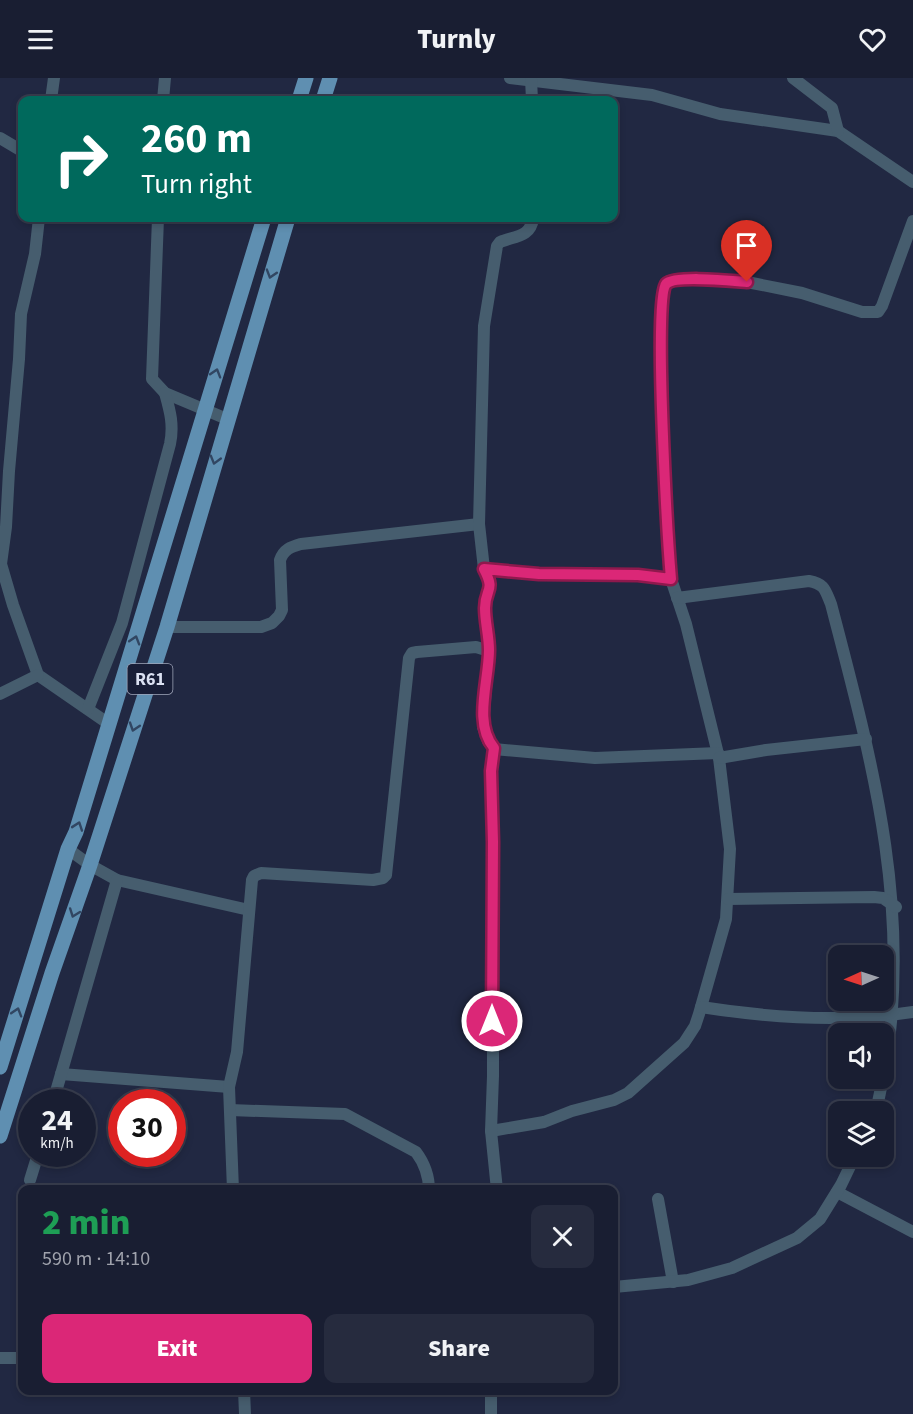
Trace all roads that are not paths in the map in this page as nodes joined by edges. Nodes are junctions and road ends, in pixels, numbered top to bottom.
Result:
1 (54, 78) edge
2 (165, 78) edge
3 (306, 78) edge
4 (330, 78) edge
5 (510, 78) edge
6 (793, 78) edge
7 (531, 79) edge
8 (52, 96) edge
9 (163, 96) edge
10 (300, 96) edge
11 (324, 96) edge
12 (532, 96) edge
13 (838, 131) junction
14 (0, 138) edge
15 (18, 149) edge
16 (913, 182) edge
17 (913, 221) edge
18 (39, 222) edge
19 (158, 222) edge
20 (263, 222) edge
21 (287, 222) edge
22 (531, 222) edge
23 (165, 393) junction
24 (205, 409) junction
25 (227, 419) junction
26 (479, 524) junction
27 (0, 563) edge
28 (484, 569) junction
29 (671, 579) junction
30 (677, 598) junction
31 (166, 627) junction
32 (489, 651) junction
33 (39, 675) junction
34 (0, 694) edge
35 (88, 710) junction
36 (109, 723) junction
37 (866, 739) junction
38 (494, 748) junction
39 (718, 756) junction
40 (68, 849) junction
41 (90, 865) junction
42 (117, 880) junction
43 (728, 899) junction
44 (896, 907) junction
45 (249, 910) junction
46 (701, 1007) junction
47 (913, 1012) edge
48 (893, 1015) junction
49 (892, 1023) edge
50 (3, 1043) edge
51 (0, 1067) edge
52 (61, 1074) junction
53 (229, 1087) junction
54 (56, 1089) edge
55 (230, 1110) junction
56 (491, 1131) junction
57 (0, 1136) edge
58 (34, 1167) edge
59 (850, 1167) edge
60 (30, 1180) dead end
61 (233, 1185) edge
62 (429, 1185) edge
63 (496, 1185) edge
64 (837, 1192) junction
65 (658, 1199) dead end
66 (913, 1232) edge
67 (673, 1282) junction
68 (618, 1287) edge
69 (0, 1358) edge
70 (18, 1358) edge
71 (244, 1395) edge
72 (491, 1395) edge
73 (244, 1414) edge
74 (490, 1414) edge

1 - 8 street
2 - 9 street
3 - 10 main road
4 - 11 main road
5 - 7 street
6 - 13 street
7 - 12 street
7 - 13 street
13 - 16 street
14 - 15 street
17 - 29 street
18 - 27 street
19 - 23 street
24 -> 20 main road, R61
21 -> 25 main road, R61
22 - 26 street
23 - 24 street
23 - 35 street
24 - 25 street
36 -> 24 main road, R61
25 -> 31 main road, R61
26 - 28 street
26 - 31 street
27 - 33 street
28 - 29 street
28 - 32 street
29 - 30 street
30 - 37 street
30 - 39 street
31 -> 41 main road, R61
32 - 38 street
32 - 45 street
33 - 34 street
33 - 35 street
35 - 36 street
40 -> 36 main road, R61
37 - 39 street
37 - 44 street
38 - 39 street
38 - 56 street
39 - 43 street
40 - 41 street
50 -> 40 main road, R61
41 - 42 street
41 -> 57 main road, R61
42 - 45 street
42 - 52 street
43 - 44 street
43 - 46 street
44 - 48 street
45 - 53 street
46 - 48 street
46 - 56 street
47 - 48 street
48 - 49 street
50 - 51 main road, R61
52 - 53 street
52 - 54 street
53 - 55 street
55 - 61 street
55 - 62 street
56 - 63 street
58 - 60 street
59 - 64 street
64 - 66 street
64 - 67 street
65 - 67 street
67 - 68 street
69 - 70 street
71 - 73 street
72 - 74 street

